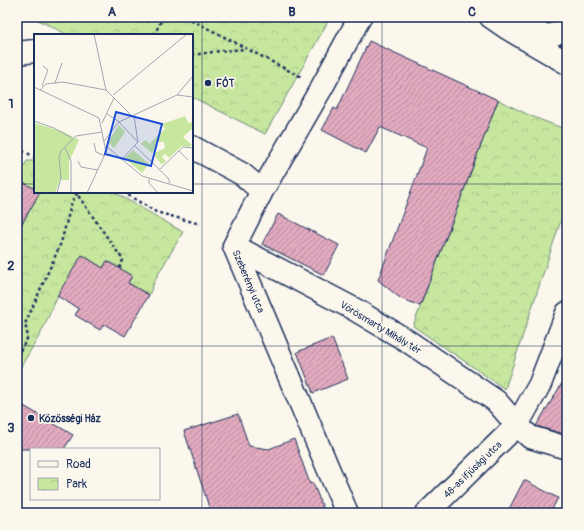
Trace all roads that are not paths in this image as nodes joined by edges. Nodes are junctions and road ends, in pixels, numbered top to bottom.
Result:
1 (360, 17) edge
2 (499, 22) edge
3 (567, 27) edge
4 (34, 51) edge
5 (17, 53) edge
6 (567, 63) edge
7 (193, 148) edge
8 (262, 191) junction
9 (234, 246) junction
10 (567, 313) edge
11 (517, 425) junction
12 (567, 448) edge
13 (347, 513) edge
14 (427, 513) edge

1 - 8 street, Szeberényi utca
2 - 3 street
2 - 6 street
4 - 5 street
7 - 8 street
8 - 9 street, Szeberényi utca
9 - 11 street, Vörösmarty Mihály tér
9 - 13 street, Szeberényi utca
10 - 11 street
11 - 12 street, Vörösmarty Mihály tér
11 - 14 street, 48-as ifjúsági utca

